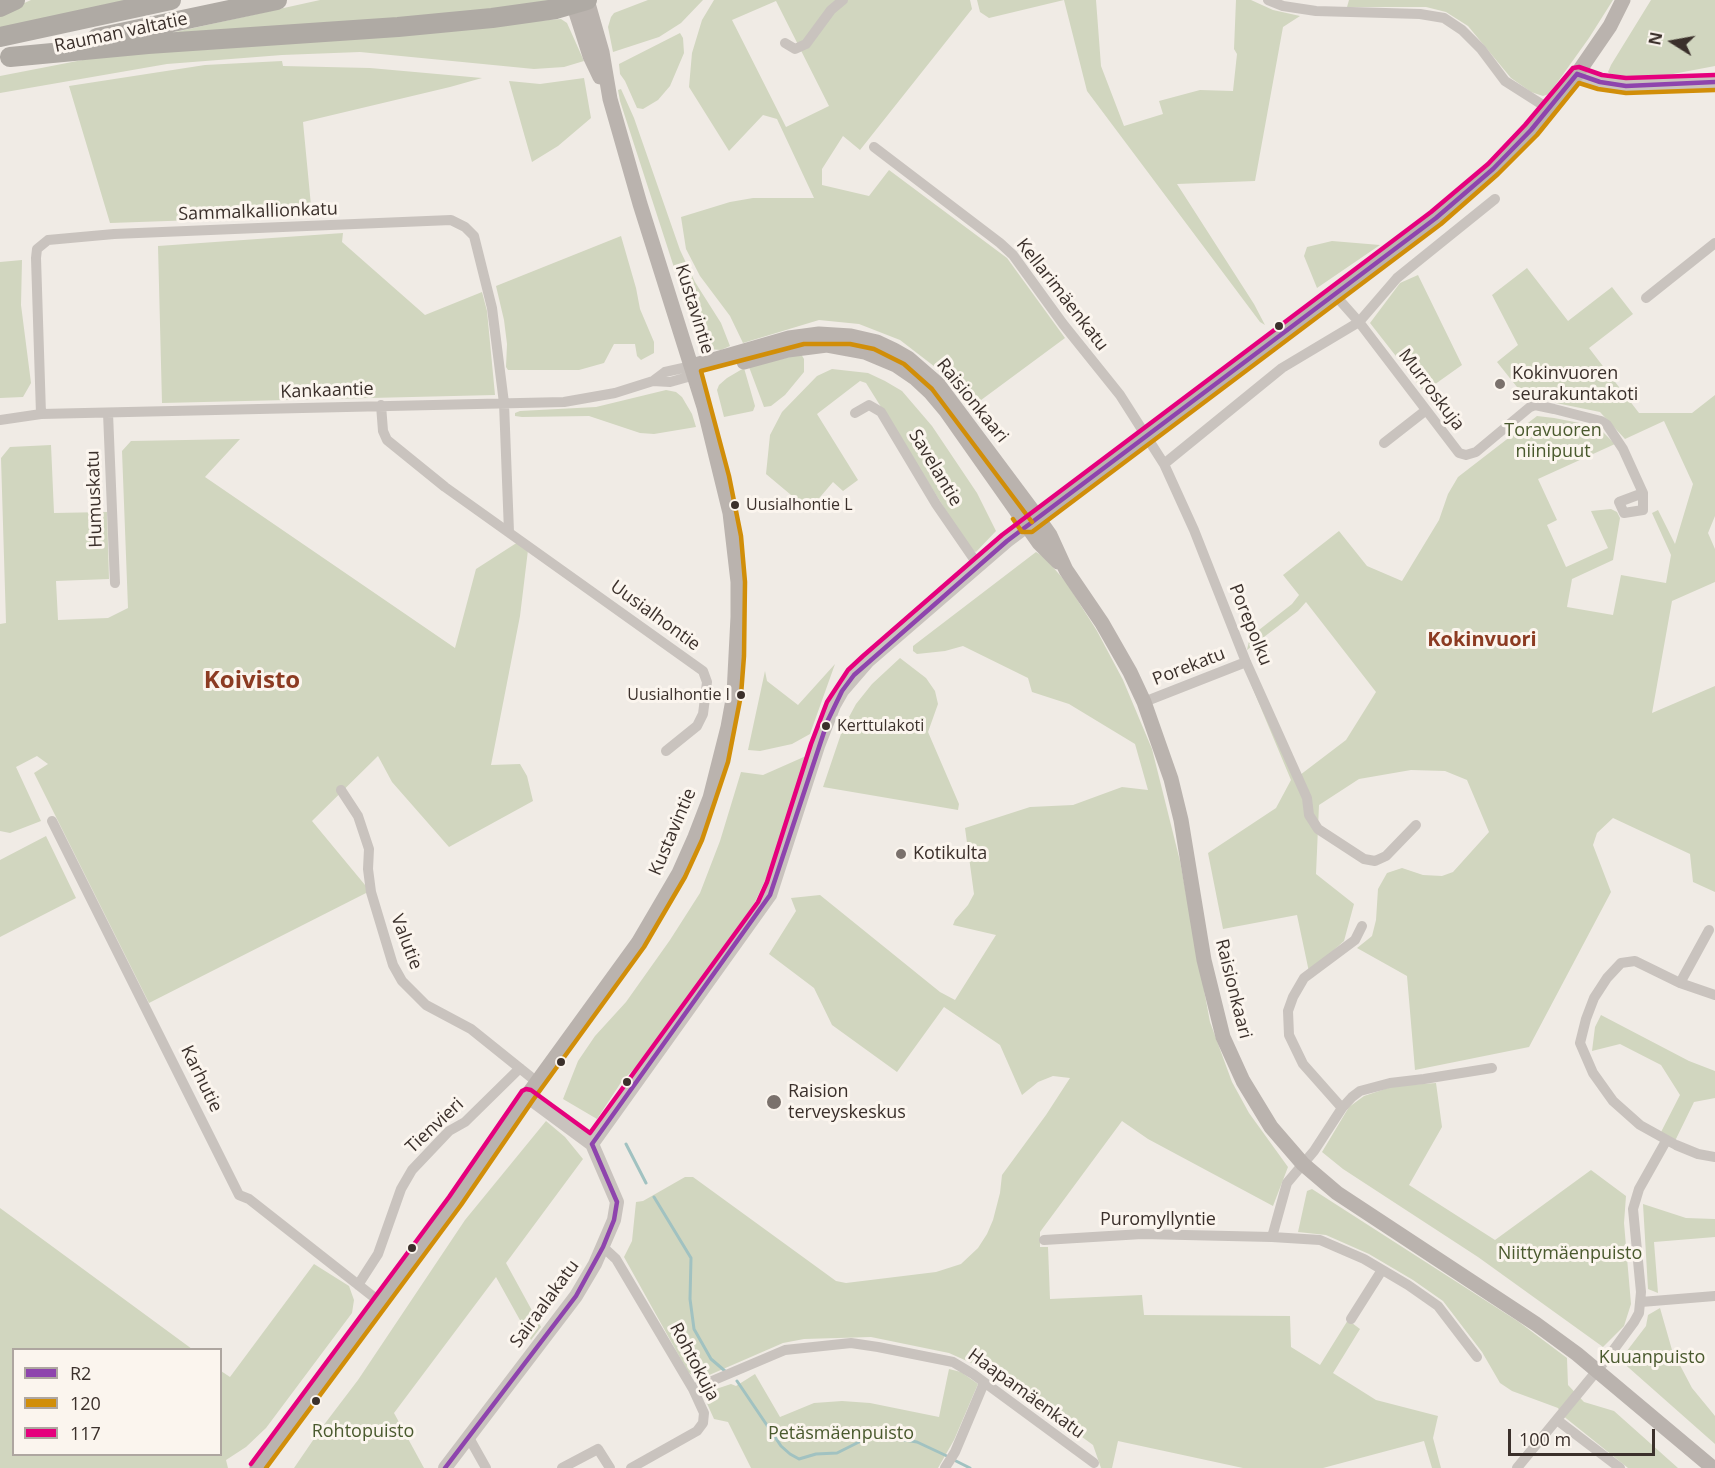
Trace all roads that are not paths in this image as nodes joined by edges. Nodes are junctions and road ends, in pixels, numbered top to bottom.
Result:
1 (15, 0) edge
2 (171, 0) edge
3 (277, 0) edge
4 (843, 0) edge
5 (1268, 0) edge
6 (1623, 0) edge
7 (581, 1) edge
8 (0, 7) edge
9 (0, 37) edge
10 (785, 43) dead end
11 (5, 58) edge
12 (1577, 74) junction
13 (1715, 82) edge
14 (1549, 109) junction
15 (874, 147) dead end
16 (1495, 199) dead end
17 (1715, 243) edge
18 (1335, 295) junction
19 (1646, 298) dead end
20 (1359, 322) junction
21 (693, 370) junction
22 (504, 403) junction
23 (381, 405) junction
24 (1425, 411) junction
25 (855, 412) dead end
26 (108, 413) junction
27 (41, 414) junction
28 (0, 420) edge
29 (1147, 437) junction
30 (1384, 442) dead end
31 (1164, 464) junction
32 (1643, 493) dead end
33 (1033, 522) junction
34 (509, 532) junction
35 (978, 565) junction
36 (115, 583) dead end
37 (1246, 662) junction
38 (1143, 702) junction
39 (666, 751) dead end
40 (342, 790) dead end
41 (52, 822) dead end
42 (1416, 825) dead end
43 (1362, 926) dead end
44 (1708, 930) dead end
45 (1680, 983) junction
46 (1715, 996) edge
47 (520, 1068) junction
48 (1492, 1068) dead end
49 (537, 1082) junction
50 (527, 1096) junction
51 (1342, 1108) junction
52 (1666, 1141) junction
53 (592, 1144) junction
54 (1715, 1157) edge
55 (1303, 1164) junction
56 (1272, 1237) junction
57 (1044, 1240) dead end
58 (603, 1247) junction
59 (1382, 1270) junction
60 (358, 1285) junction
61 (1715, 1296) edge
62 (380, 1302) junction
63 (1641, 1302) junction
64 (1352, 1319) dead end
65 (1477, 1356) dead end
66 (1597, 1370) junction
67 (984, 1383) junction
68 (693, 1389) junction
69 (1557, 1420) junction
70 (468, 1436) junction
71 (1094, 1463) dead end
72 (257, 1468) edge
73 (445, 1468) edge
74 (486, 1468) edge
75 (562, 1468) edge
76 (610, 1468) edge
77 (631, 1468) edge
78 (945, 1468) edge
79 (1516, 1468) edge
80 (1620, 1468) edge
81 (1713, 1468) edge

1 - 8 highway
2 - 9 highway, Rauman valtatie
3 - 11 highway, Rauman valtatie
4 - 10 street
5 - 14 street
6 - 12 main road
7 - 11 highway
7 - 21 main road, Kustavintie
12 - 13 street
12 - 14 main road
14 - 18 main road
15 - 29 street, Kellarimäenkatu
16 - 20 street
17 - 19 street
18 - 20 street, Murroskuja
18 - 29 main road
20 - 24 street, Murroskuja
20 - 31 street
21 - 22 street, Kankaantie
21 - 33 main road, Raisionkaari
21 - 49 main road, Kustavintie
22 - 23 street, Kankaantie
22 - 27 street, Sammalkallionkatu
22 - 34 street
23 - 26 street, Kankaantie
23 - 34 street, Uusialhontie
24 - 30 street
24 - 32 street, Murroskuja
25 - 35 street, Savelantie
26 - 27 street, Kankaantie
26 - 36 street, Humuskatu
27 - 28 street, Kankaantie
29 - 31 street, Kellarimäenkatu
29 - 33 main road
31 - 37 street, Porepolku
33 - 35 street
33 - 38 main road, Raisionkaari
34 - 39 street, Uusialhontie
35 - 53 street
37 - 38 street, Porekatu
37 - 42 street, Porepolku
38 - 55 main road, Raisionkaari
40 - 47 street, Valutie
41 - 60 street, Karhutie
43 - 51 street
44 - 45 street
45 - 46 street
45 - 52 street
47 - 49 street, Valutie
47 - 60 street, Tienvieri
48 - 51 street
49 - 50 main road, Kustavintie
50 - 53 street
50 - 62 main road, Kustavintie
51 - 55 street
52 - 54 street
52 - 63 street
53 - 58 street, Sairaalakatu
55 - 56 street
55 - 66 main road, Raisionkaari
56 - 57 street, Puromyllyntie
56 - 59 street, Puromyllyntie
58 - 68 street, Rohtokuja
58 - 70 street, Sairaalakatu
59 - 64 street
59 - 65 street, Puromyllyntie
60 - 62 street, Karhutie
61 - 63 street
62 - 72 main road, Kustavintie
63 - 66 street
66 - 69 street
66 - 81 main road, Raisionkaari
67 - 68 street, Haapamäenkatu
67 - 71 street, Haapamäenkatu
67 - 78 street
68 - 77 street, Rohtokuja
69 - 79 street
69 - 80 street
70 - 73 street, Sairaalakatu
70 - 74 street
75 - 76 street

